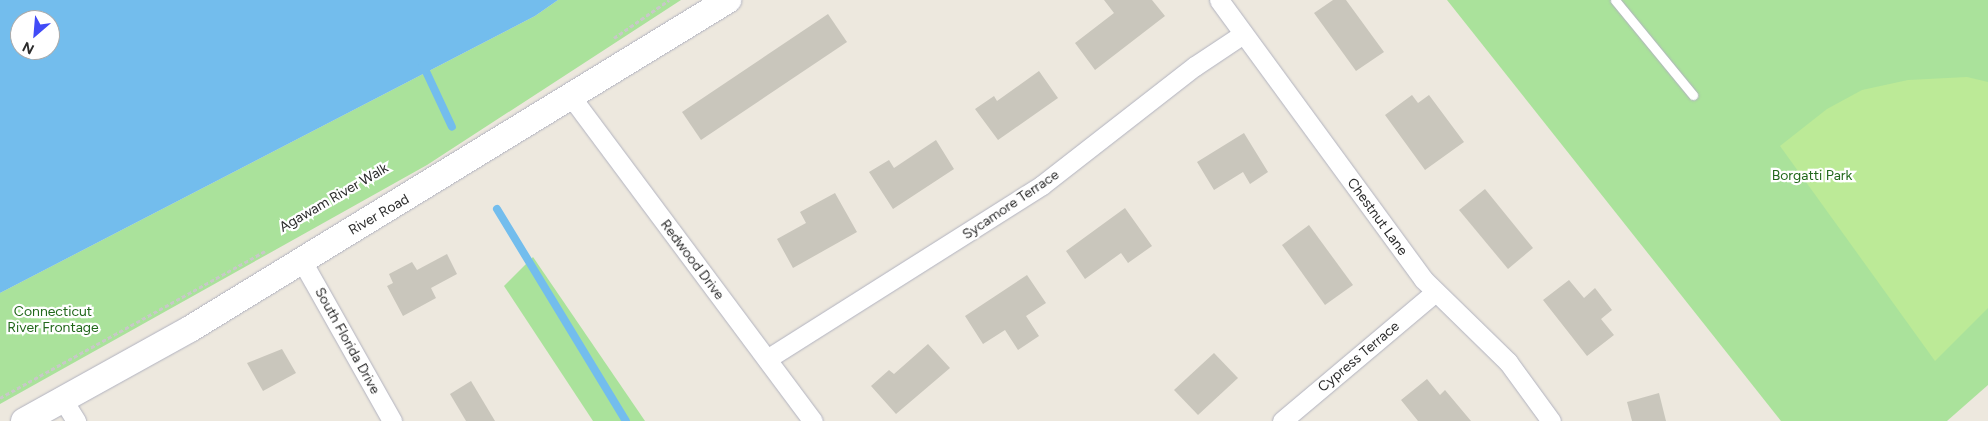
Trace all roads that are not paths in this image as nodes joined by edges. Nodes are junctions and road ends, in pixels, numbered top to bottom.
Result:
1 (728, 0) edge
2 (1219, 0) edge
3 (1616, 0) edge
4 (1243, 34) junction
5 (1693, 95) dead end
6 (572, 98) junction
7 (302, 261) junction
8 (1435, 292) junction
9 (767, 359) junction
10 (70, 410) edge
11 (24, 421) edge
12 (392, 421) edge
13 (813, 421) edge
14 (1282, 421) edge
15 (1551, 421) edge

1 - 6 street, River Road
2 - 4 street, Chestnut Lane
3 - 5 lane
4 - 8 street, Chestnut Lane
4 - 9 street, Sycamore Terrace
6 - 7 street, River Road
6 - 9 street, Redwood Drive
7 - 10 street, River Road
7 - 12 street, South Florida Drive
8 - 14 street, Cypress Terrace
8 - 15 street, Chestnut Lane
9 - 13 street, Redwood Drive
10 - 11 street, River Road

